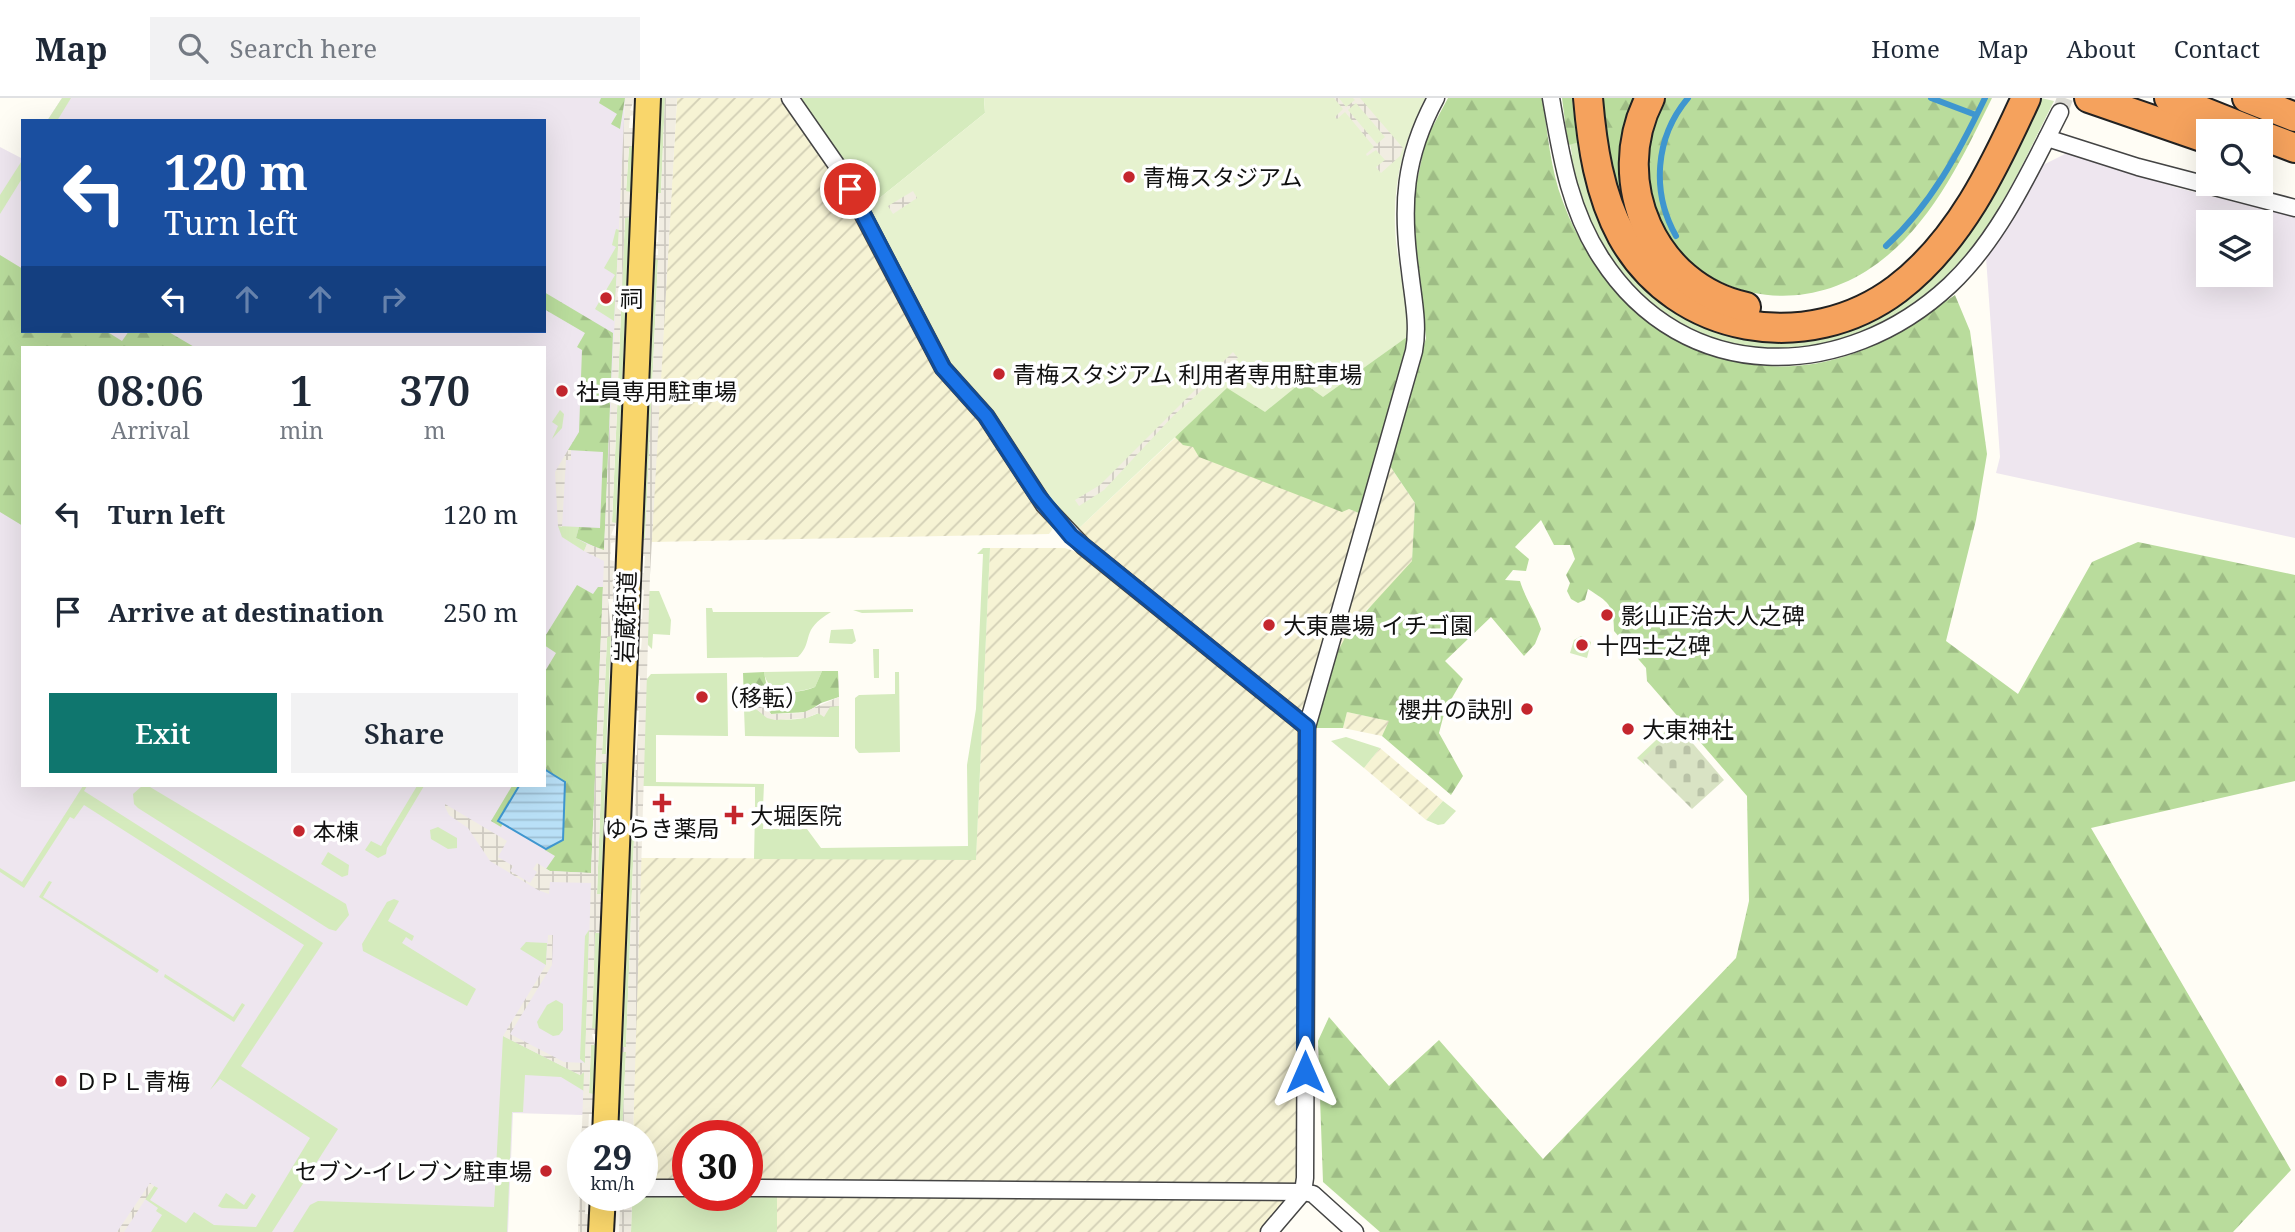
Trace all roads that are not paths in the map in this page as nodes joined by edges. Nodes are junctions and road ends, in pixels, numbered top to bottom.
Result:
1 (648, 98) edge
2 (790, 98) edge
3 (1436, 98) edge
4 (1551, 98) edge
5 (1588, 98) edge
6 (1650, 98) edge
7 (2007, 98) edge
8 (2026, 98) edge
9 (2089, 98) edge
10 (2169, 98) edge
11 (2247, 98) edge
12 (2060, 112) tunnel mouth
13 (2295, 117) edge
14 (2222, 119) edge
15 (2196, 135) edge
16 (2047, 138) junction
17 (2273, 140) edge
18 (2295, 148) edge
19 (2273, 159) edge
20 (2295, 166) edge
21 (2295, 208) edge
22 (1307, 727) junction
23 (606, 1120) edge
24 (763, 1188) edge
25 (1303, 1192) junction
26 (602, 1211) edge
27 (601, 1232) edge
28 (1269, 1232) edge
29 (1355, 1232) edge

1 - 23 main road, 岩蔵街道
2 - 22 street
3 - 22 street
4 - 16 street
5 - 8 highway
6 - 7 highway
9 - 15 highway
10 - 14 highway
11 - 13 highway
12 - 16 street
16 - 21 street
17 - 18 highway
19 - 20 highway
22 - 25 street
24 - 25 street
25 - 28 street
25 - 29 street
26 - 27 main road

